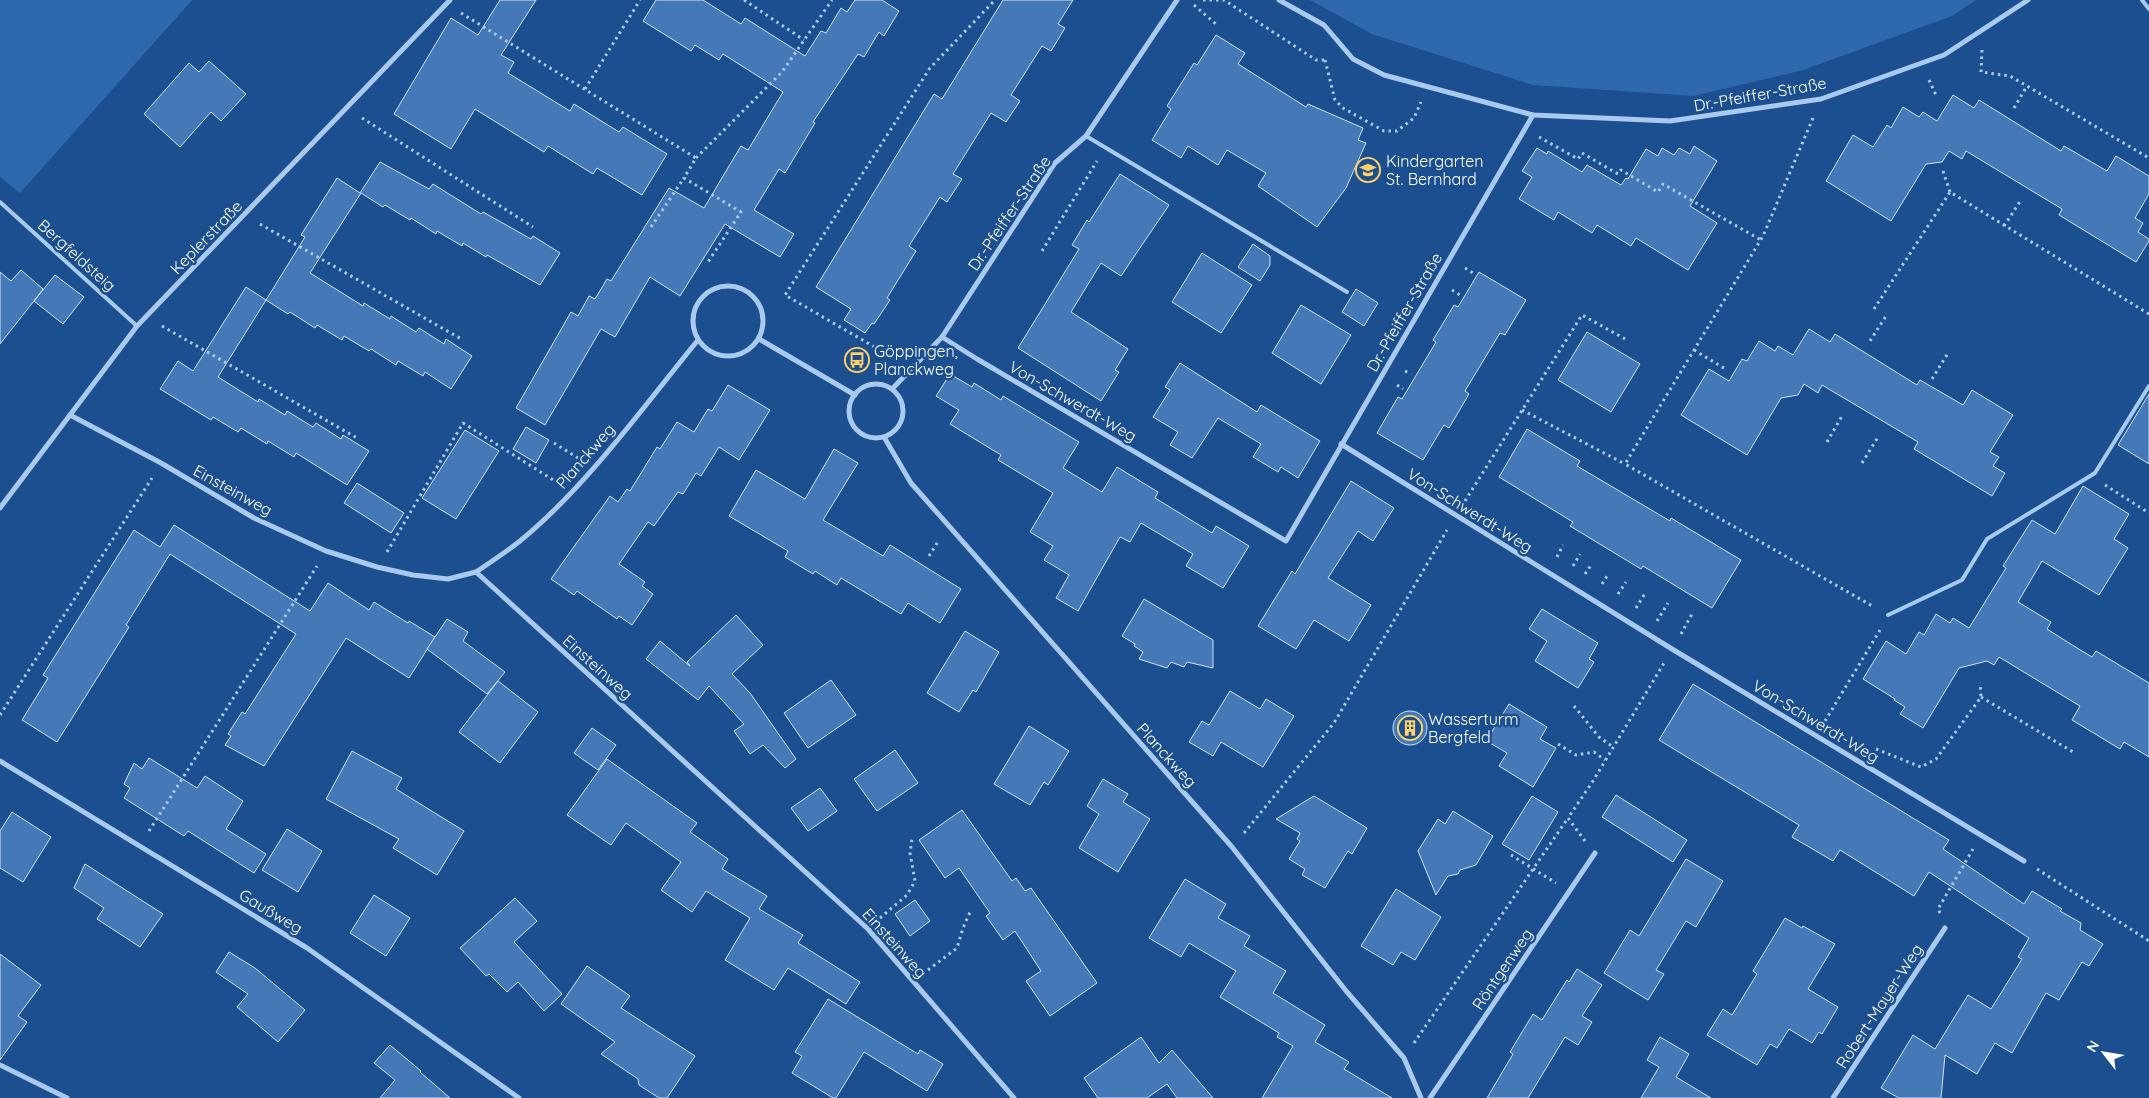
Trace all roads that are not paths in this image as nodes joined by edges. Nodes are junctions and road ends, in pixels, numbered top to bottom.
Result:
1 (1178, 0) edge
2 (1279, 0) edge
3 (2028, 0) edge
4 (2142, 0) edge
5 (448, 2) edge
6 (2149, 9) edge
7 (1533, 115) junction
8 (1086, 136) junction
9 (0, 202) edge
10 (1347, 292) dead end
11 (137, 326) junction
12 (942, 337) junction
13 (759, 339) junction
14 (698, 340) junction
15 (2149, 386) edge
16 (892, 389) junction
17 (855, 395) junction
18 (70, 415) junction
19 (884, 437) junction
20 (1341, 444) junction
21 (0, 508) edge
22 (476, 572) junction
23 (1888, 615) road end
24 (0, 761) edge
25 (1595, 853) road end
26 (2024, 860) road end
27 (1945, 928) road end
28 (0, 1065) edge
29 (67, 1098) edge
30 (519, 1098) edge
31 (1014, 1098) edge
32 (1421, 1098) edge
33 (1430, 1098) edge
34 (1833, 1098) edge

1 - 8 street, Dr.-Pfeiffer-Straße
2 - 7 street, Dr.-Pfeiffer-Straße
3 - 7 street, Dr.-Pfeiffer-Straße
4 - 6 lane
5 - 11 street, Keplerstraße
7 - 20 street, Dr.-Pfeiffer-Straße
8 - 10 lane
8 - 12 street, Dr.-Pfeiffer-Straße
9 - 11 lane, Bergfeldsteig
11 - 18 street, Keplerstraße
12 - 16 street, Dr.-Pfeiffer-Straße
12 - 20 street, Von-Schwerdt-Weg
13 - 14 street
13 - 14 street
13 - 17 street
14 - 22 street, Planckweg
15 - 23 lane
16 - 17 street
16 - 19 street
17 - 19 street
18 - 21 street, Keplerstraße
18 - 22 street, Einsteinweg
19 - 32 street, Planckweg
20 - 26 street, Von-Schwerdt-Weg
22 - 31 street, Einsteinweg
24 - 30 street, Gaußweg
25 - 33 street, Röntgenweg
27 - 34 street, Robert-Mayer-Weg
28 - 29 street

